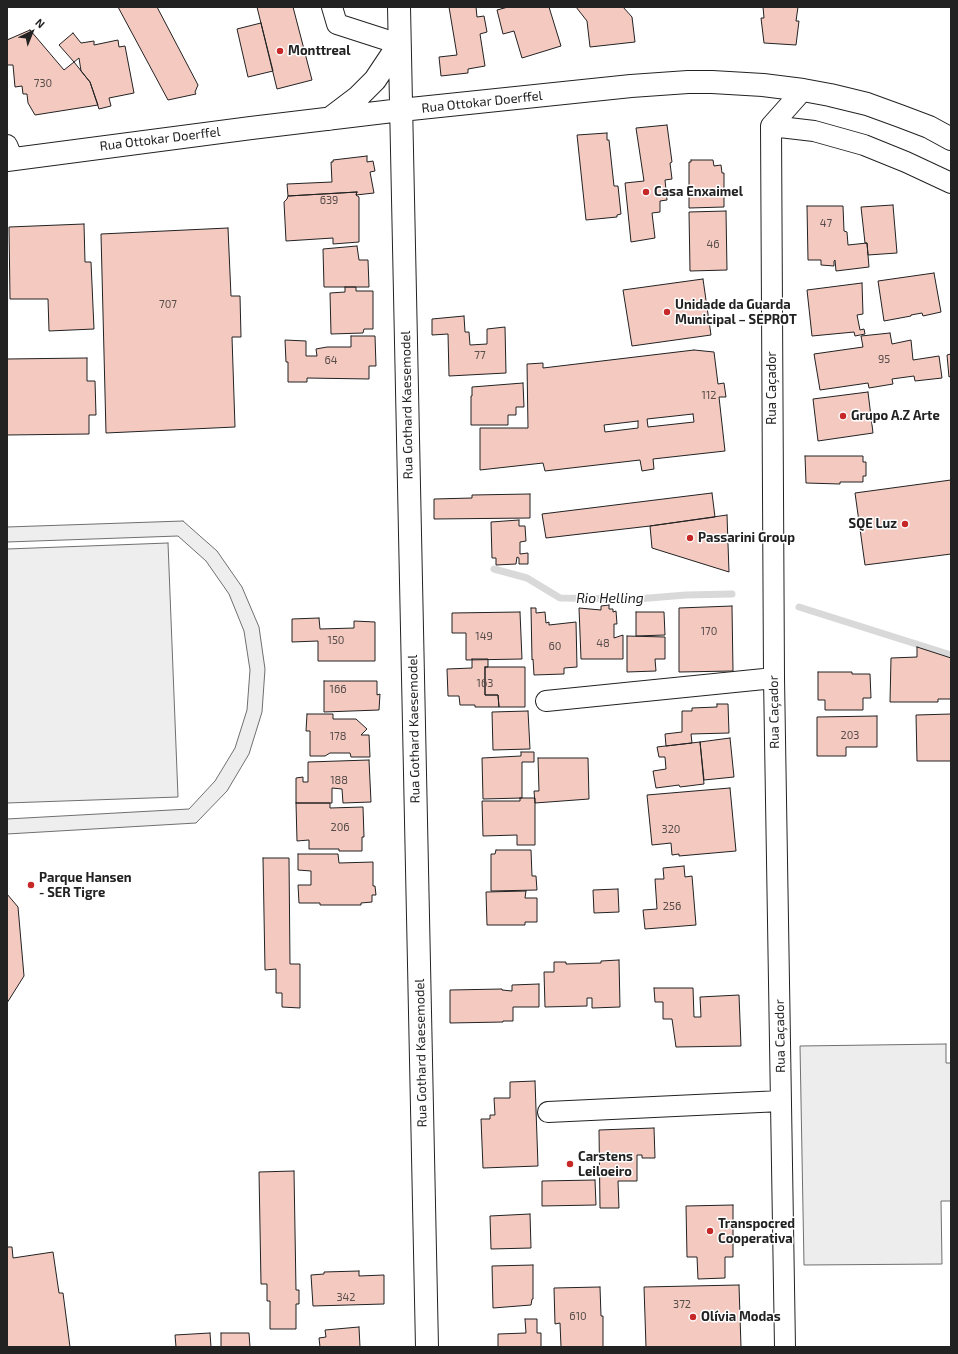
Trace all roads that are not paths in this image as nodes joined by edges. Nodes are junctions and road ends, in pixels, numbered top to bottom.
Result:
1 (332, 7) edge
2 (399, 7) edge
3 (399, 44) junction
4 (803, 90) junction
5 (401, 110) junction
6 (328, 120) junction
7 (951, 121) edge
8 (771, 126) junction
9 (929, 127) junction
10 (951, 138) edge
11 (9, 154) edge
12 (951, 183) edge
13 (774, 678) junction
14 (546, 701) dead end
15 (781, 1102) junction
16 (548, 1112) dead end
17 (427, 1347) edge
18 (785, 1347) edge

1 - 3 street
2 - 3 main road, Rua Gothard Kaesemodel
3 - 5 main road, Rua Gothard Kaesemodel
3 - 6 main road
4 - 5 main road, Rua Ottokar Doerffel
4 - 8 street
4 - 9 main road, Rua Ottokar Doerffel
5 - 6 main road, Rua Ottokar Doerffel
5 - 17 main road, Rua Gothard Kaesemodel
6 - 11 main road, Rua Ottokar Doerffel
7 - 9 main road
8 - 12 street
8 - 13 street, Rua Caçador
9 - 10 main road, Rua Ottokar Doerffel
13 - 14 street
13 - 15 street, Rua Caçador
15 - 16 street
15 - 18 street, Rua Caçador

